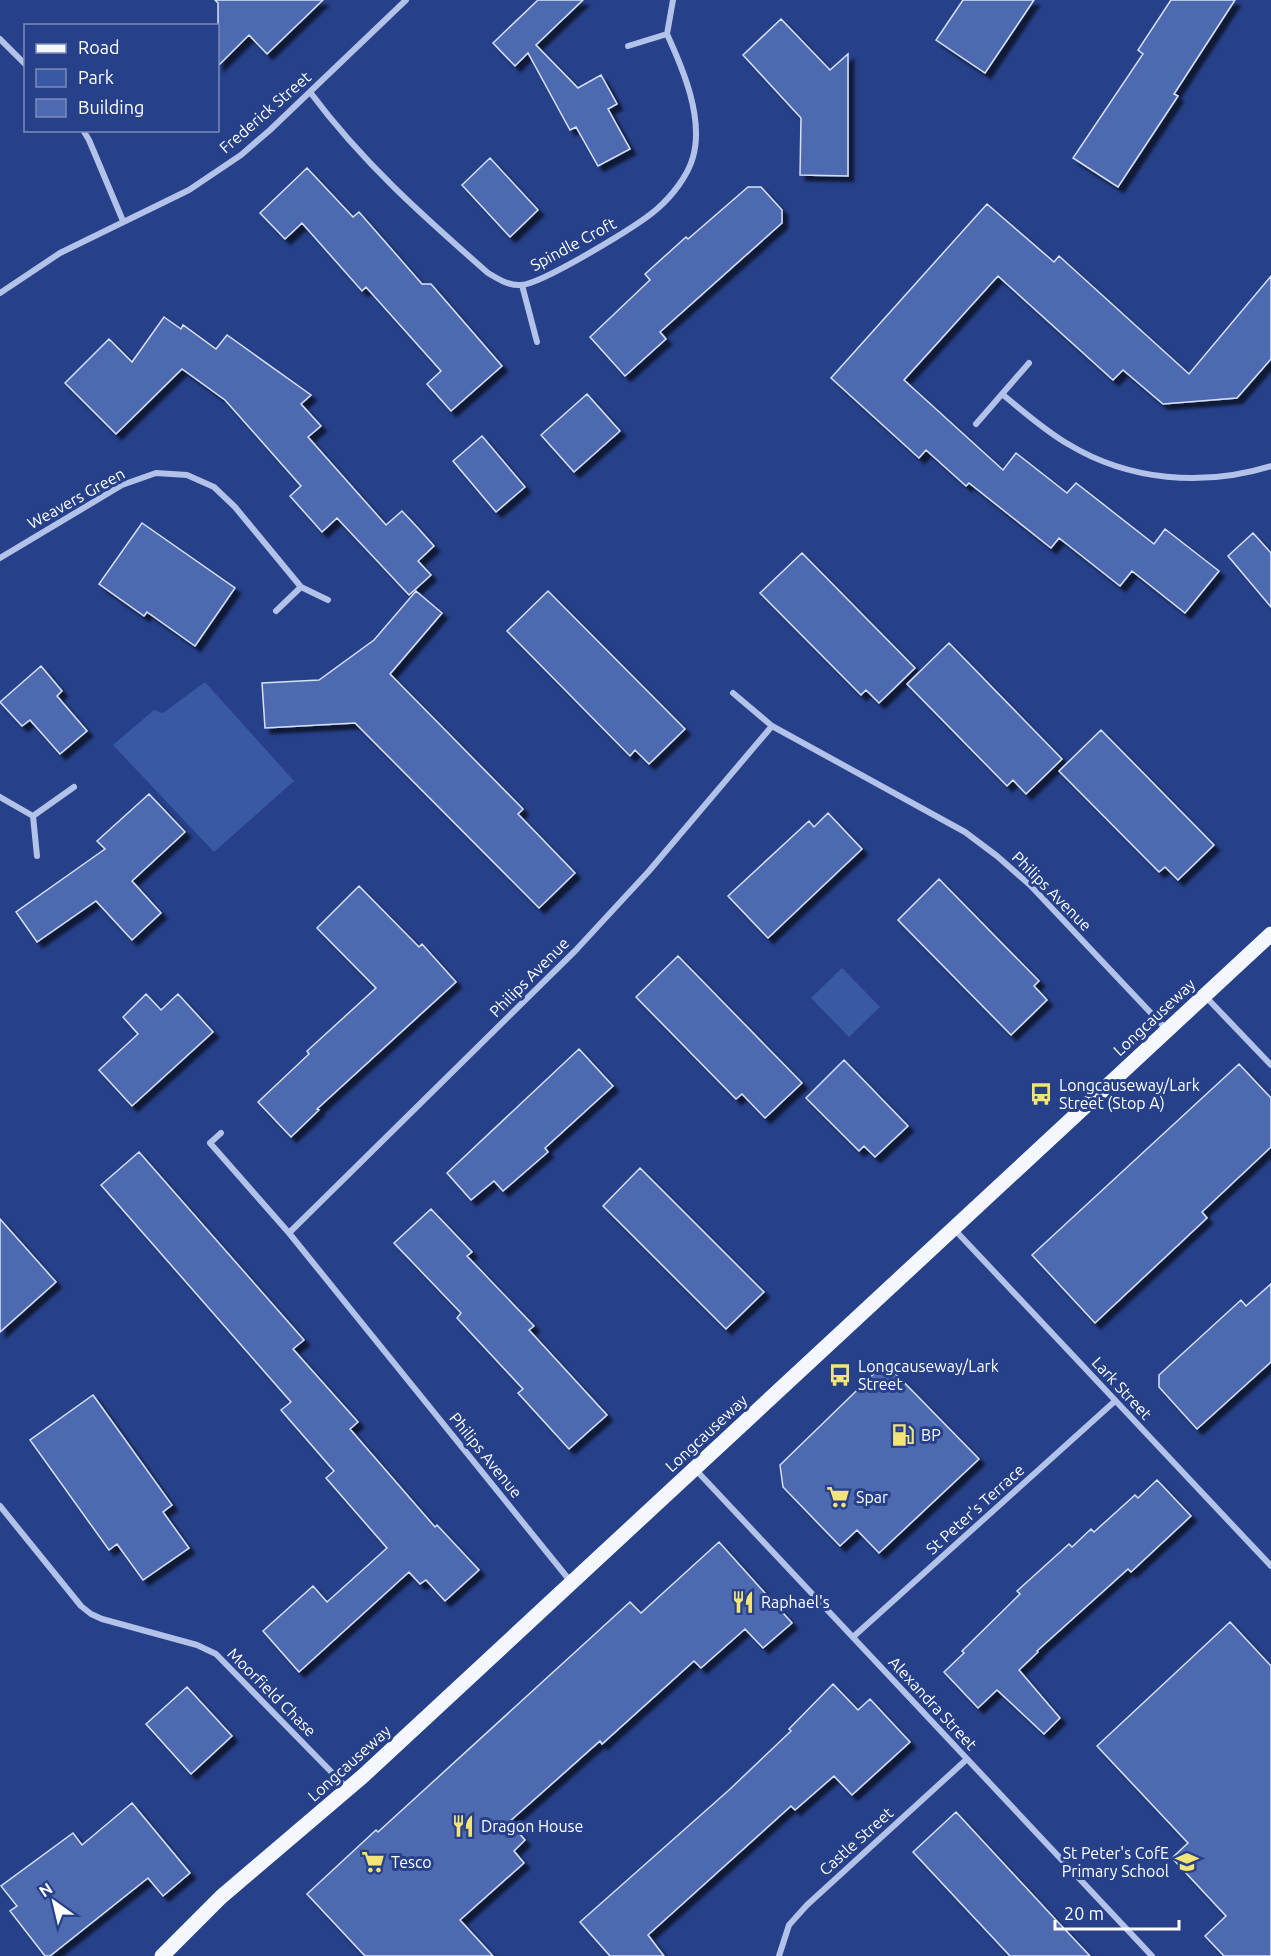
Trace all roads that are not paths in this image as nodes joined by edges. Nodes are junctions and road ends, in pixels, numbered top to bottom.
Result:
1 (406, 0) edge
2 (673, 0) edge
3 (666, 34) junction
4 (0, 39) edge
5 (628, 46) dead end
6 (24, 63) edge
7 (310, 92) junction
8 (84, 132) edge
9 (123, 221) junction
10 (522, 285) junction
11 (0, 293) edge
12 (537, 342) dead end
13 (1029, 363) dead end
14 (1002, 394) junction
15 (976, 424) dead end
16 (1271, 466) edge
17 (0, 558) edge
18 (301, 587) junction
19 (328, 600) dead end
20 (276, 611) dead end
21 (733, 693) dead end
22 (772, 726) junction
23 (75, 787) dead end
24 (0, 797) edge
25 (33, 816) junction
26 (37, 856) dead end
27 (1271, 934) edge
28 (1204, 995) junction
29 (1167, 1030) junction
30 (1271, 1065) edge
31 (221, 1133) dead end
32 (954, 1229) junction
33 (289, 1233) junction
34 (1116, 1401) junction
35 (694, 1468) junction
36 (0, 1506) edge
37 (1271, 1566) edge
38 (572, 1582) junction
39 (853, 1638) junction
40 (967, 1759) junction
41 (349, 1789) junction
42 (162, 1956) edge
43 (779, 1956) edge
44 (1152, 1956) edge

1 - 7 street, Frederick Street
2 - 3 street
3 - 5 street
3 - 10 street, Spindle Croft
4 - 6 street
7 - 9 street, Frederick Street
7 - 10 street, Spindle Croft
8 - 9 street
9 - 11 street, Frederick Street
10 - 12 street
13 - 14 street
14 - 15 street
14 - 16 street
17 - 18 street, Weavers Green
18 - 19 street, Weavers Green
18 - 20 street
21 - 22 street, Philips Avenue
22 - 29 street, Philips Avenue
22 - 33 street, Philips Avenue
23 - 25 street
24 - 25 street
25 - 26 street
27 - 28 main road, Longcauseway
28 - 29 main road, Longcauseway
28 - 30 street
29 - 32 main road, Longcauseway
31 - 33 street, Philips Avenue
32 - 34 street, Lark Street
32 - 35 main road, Longcauseway
33 - 38 street, Philips Avenue
34 - 37 street, Lark Street
34 - 39 street, St Peter's Terrace
35 - 38 main road, Longcauseway
35 - 39 street, Alexandra Street
36 - 41 street, Moorfield Chase
38 - 41 main road, Longcauseway
39 - 40 street, Alexandra Street
40 - 43 street, Castle Street
40 - 44 street, Alexandra Street
41 - 42 main road, Longcauseway

